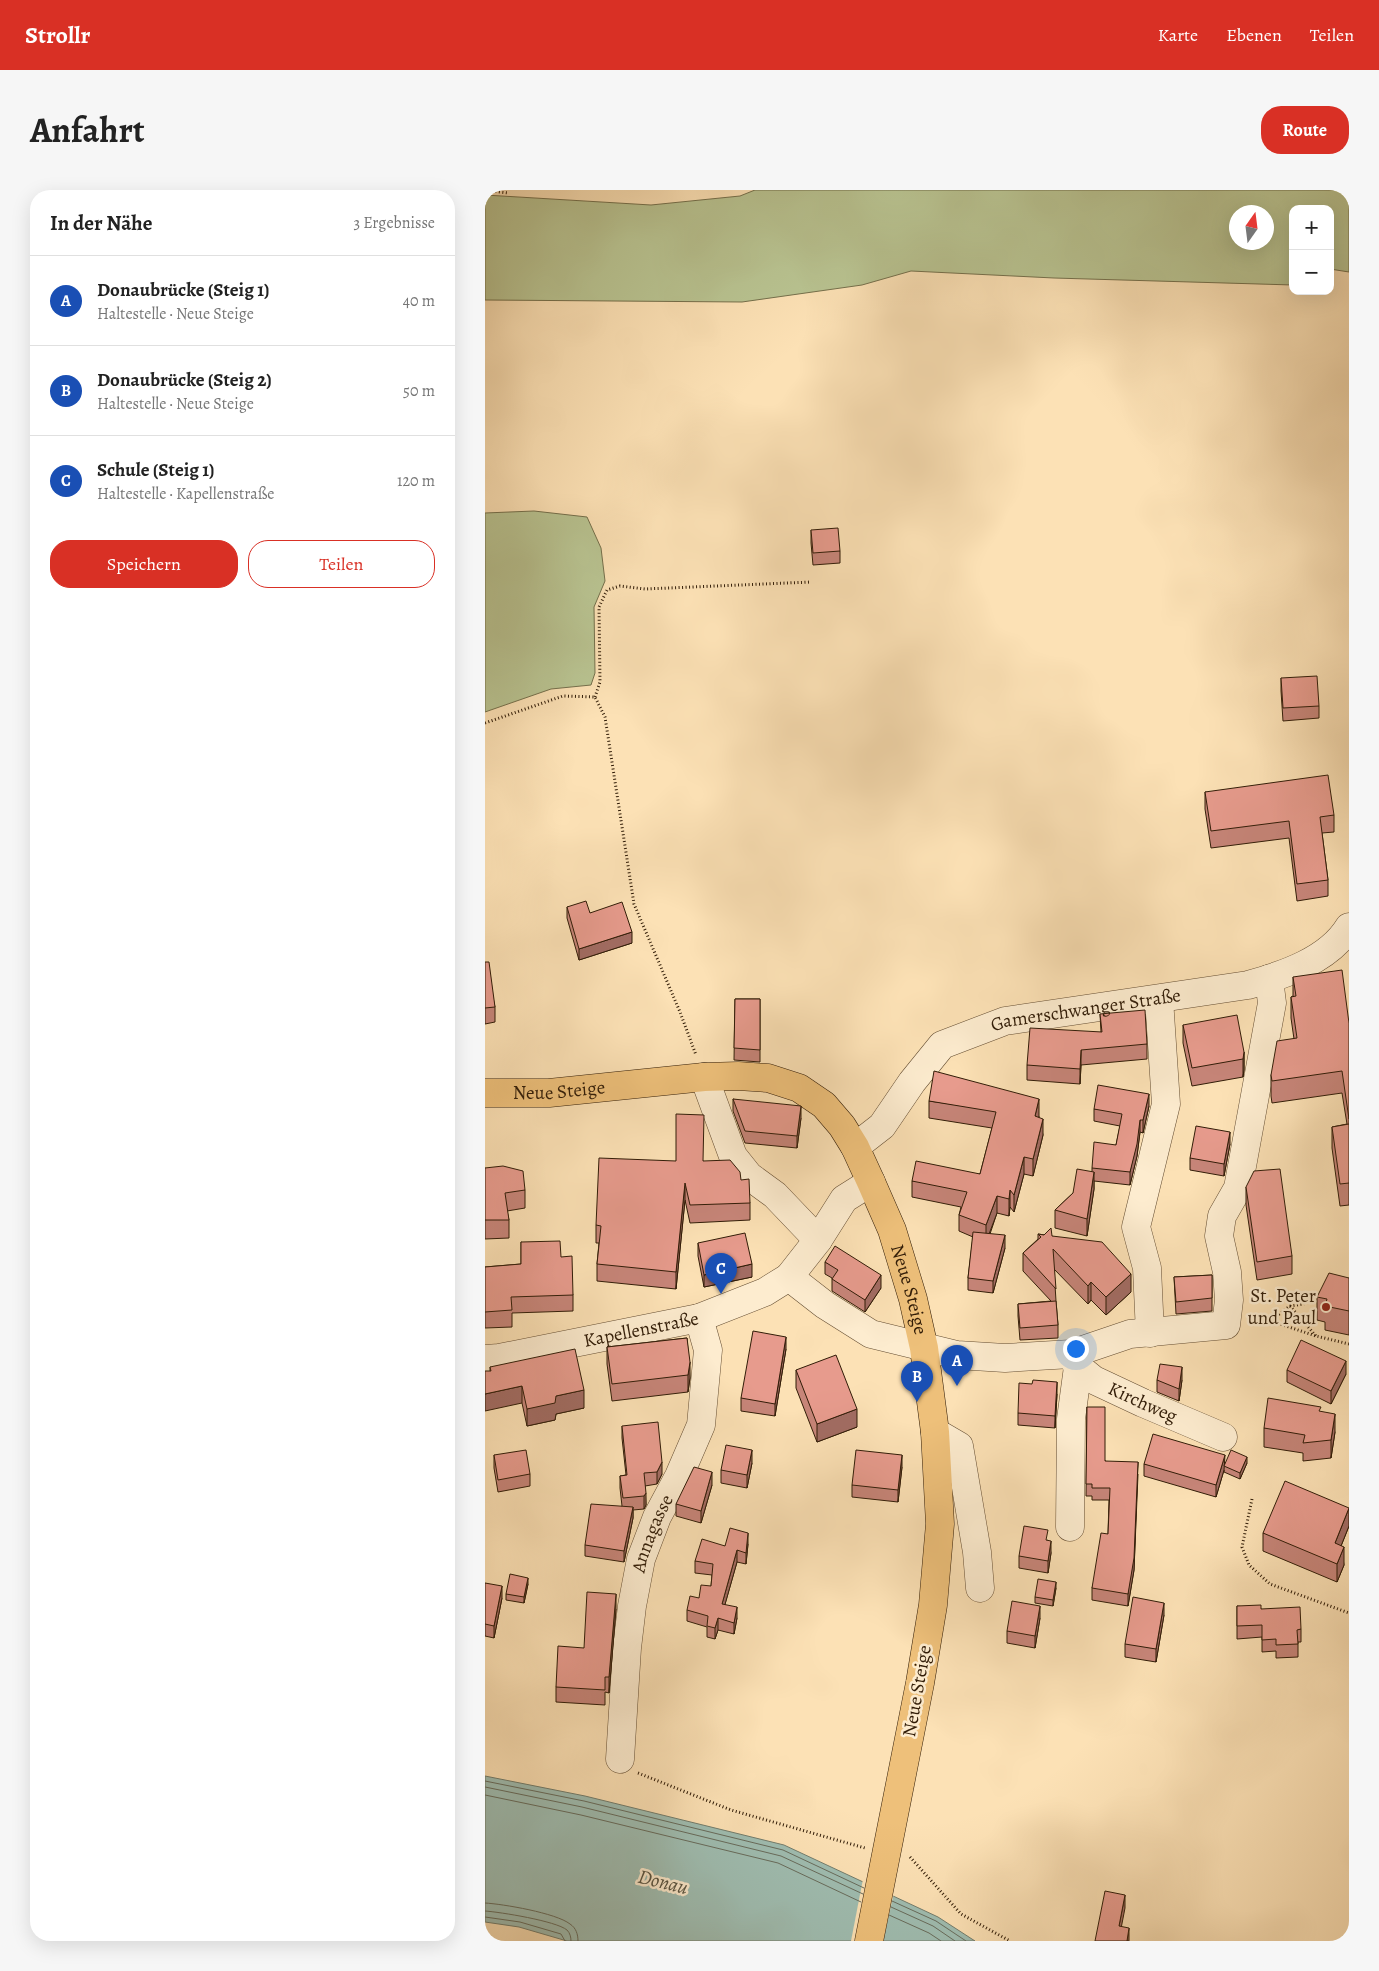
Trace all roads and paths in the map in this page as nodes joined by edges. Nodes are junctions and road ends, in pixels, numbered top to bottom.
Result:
1 (485, 190) edge
2 (508, 193) dead end
3 (811, 582) dead end
4 (595, 697) junction
5 (485, 723) edge
6 (1349, 927) edge
7 (1269, 979) junction
8 (1159, 999) junction
9 (704, 1077) junction
10 (485, 1093) edge
11 (855, 1147) junction
12 (871, 1182) junction
13 (818, 1240) junction
14 (789, 1277) junction
15 (1304, 1304) dead end
16 (1290, 1306) junction
17 (699, 1318) junction
18 (1259, 1318) dead end
19 (1270, 1321) junction
20 (1149, 1333) junction
21 (1316, 1336) junction
22 (1349, 1344) edge
23 (924, 1348) junction
24 (485, 1359) edge
25 (1074, 1360) junction
26 (935, 1432) junction
27 (1223, 1438) dead end
28 (1252, 1499) dead end
29 (1070, 1527) dead end
30 (980, 1588) dead end
31 (1349, 1613) edge
32 (620, 1759) joint
33 (890, 1834) junction
34 (874, 1857) junction
35 (869, 1941) edge
36 (1010, 1941) edge

1 - 2 path
3 - 4 path
4 - 5 path
4 - 9 path
6 - 7 street, Gamerschwanger Straße
7 - 8 street, Gamerschwanger Straße
7 - 20 street
8 - 11 street, Gamerschwanger Straße
8 - 20 street
9 - 10 main road, Neue Steige
9 - 11 main road, Neue Steige
9 - 13 street
11 - 12 main road, Neue Steige
12 - 13 street, Kapellenstraße
12 - 23 main road, Neue Steige
13 - 14 street, Kapellenstraße
14 - 17 street, Kapellenstraße
14 - 23 street
15 - 16 path
16 - 19 path
16 - 21 path
17 - 24 street, Kapellenstraße
17 - 32 street, Annagasse
18 - 19 path
19 - 21 path
20 - 25 street
21 - 22 path
23 - 25 street
23 - 26 main road, Neue Steige
25 - 27 street, Kirchweg
25 - 29 street
26 - 30 street
26 - 33 main road, Neue Steige
28 - 31 path
32 - 34 path
33 - 34 main road, Neue Steige
33 - 36 path
34 - 35 main road, Neue Steige

